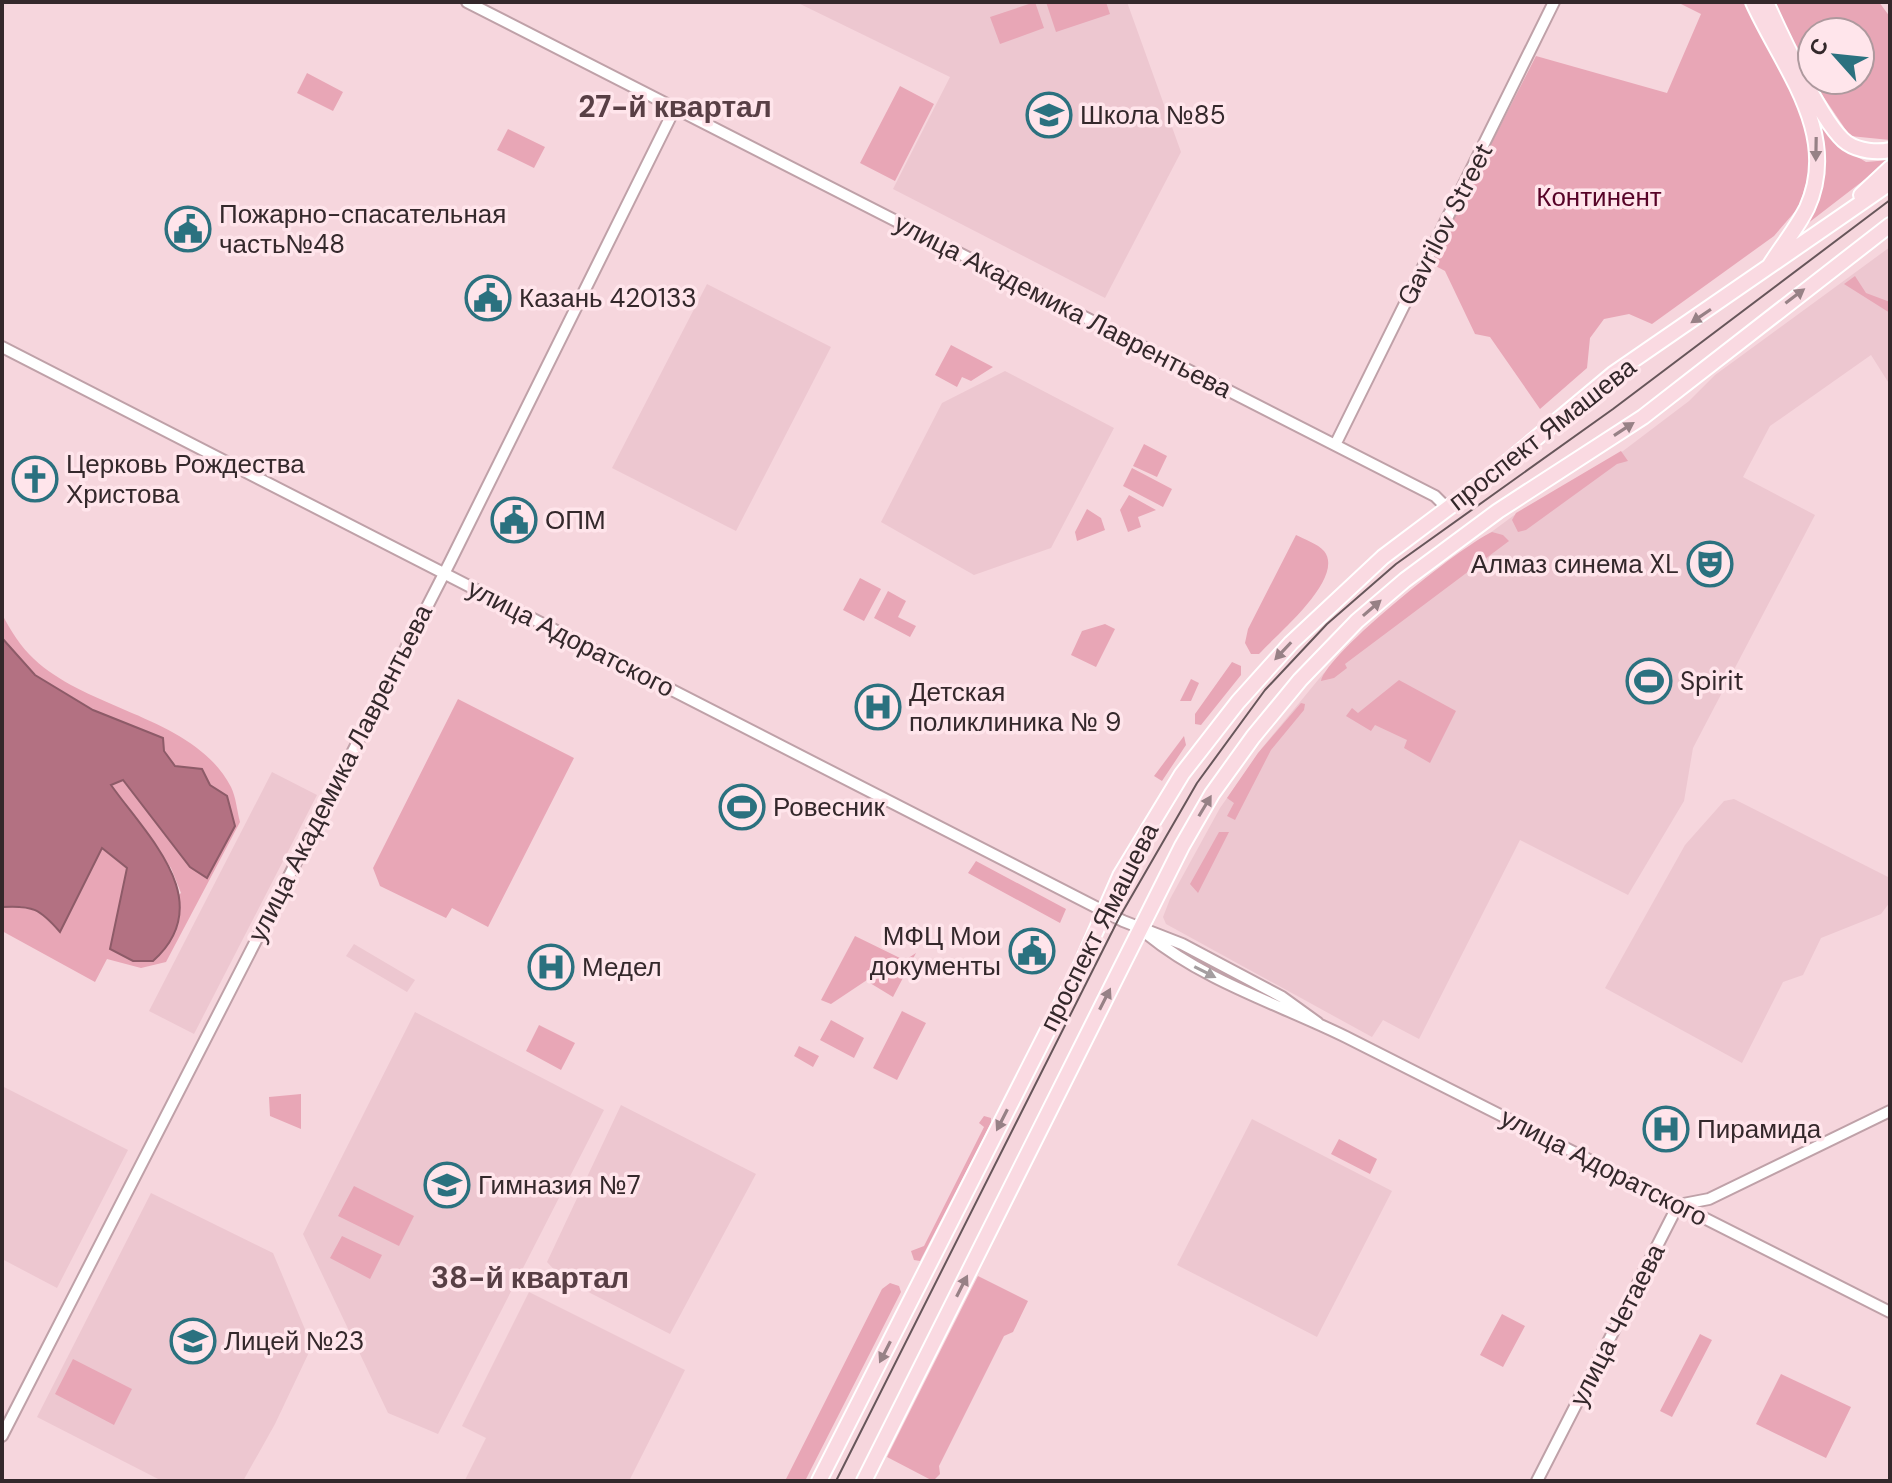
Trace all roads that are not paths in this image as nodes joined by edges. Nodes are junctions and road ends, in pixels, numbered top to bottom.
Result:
1 (467, 2) edge
2 (1554, 2) edge
3 (1753, 2) edge
4 (1766, 2) edge
5 (675, 108) junction
6 (1890, 150) edge
7 (1890, 168) edge
8 (1890, 183) edge
9 (1890, 225) edge
10 (1826, 229) junction
11 (1890, 237) edge
12 (1864, 245) junction
13 (1766, 272) junction
14 (2, 347) edge
15 (1335, 445) junction
16 (1447, 508) junction
17 (444, 574) junction
18 (1104, 910) junction
19 (1141, 929) junction
20 (1890, 1111) edge
21 (1678, 1205) junction
22 (1890, 1312) edge
23 (2, 1436) edge
24 (819, 1481) edge
25 (864, 1481) edge
26 (1537, 1481) edge

1 - 5 street, улица Академика Лаврентьева
2 - 15 street, Gavrilov Street
3 -> 13 main road
4 - 6 main road
5 - 15 street, улица Академика Лаврентьева
5 - 17 street, улица Академика Лаврентьева
7 - 10 main road
8 - 10 main road, проспект Ямашева
9 - 12 main road, проспект Ямашева
10 - 13 main road, проспект Ямашева
11 - 12 main road
19 -> 12 main road, проспект Ямашева
13 -> 16 main road, проспект Ямашева
14 - 17 street, улица Адоратского
15 - 16 street, улица Академика Лаврентьева
16 -> 18 main road, проспект Ямашева
17 - 18 street, улица Адоратского
17 - 23 street, улица Академика Лаврентьева
18 - 19 street, улица Адоратского
18 -> 24 main road, проспект Ямашева
19 - 21 street, улица Адоратского
25 -> 19 main road, проспект Ямашева
20 - 21 street
21 - 22 street, улица Адоратского
21 - 26 street, улица Четаева

